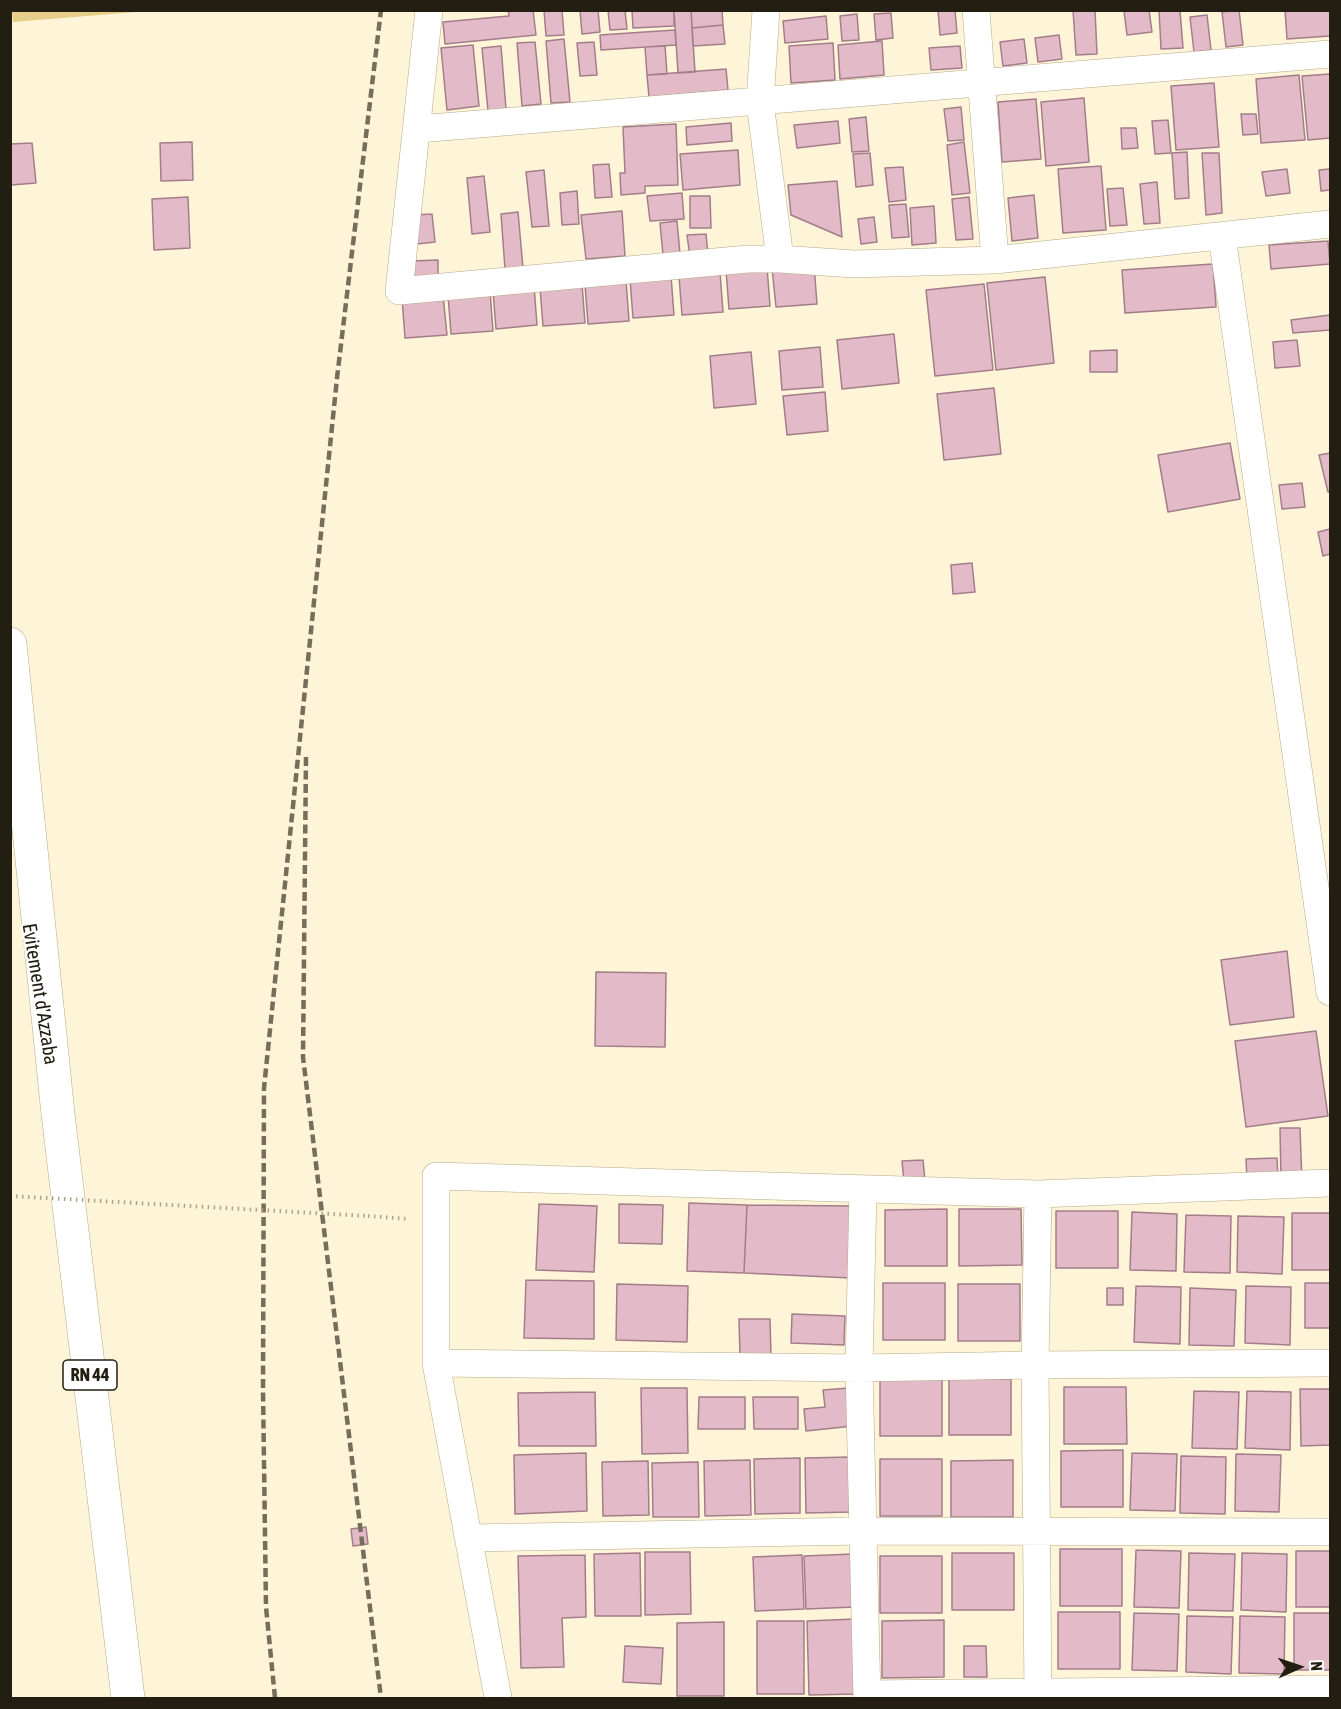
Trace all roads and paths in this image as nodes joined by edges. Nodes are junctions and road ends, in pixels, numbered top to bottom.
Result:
1 (429, 10) edge
2 (766, 10) edge
3 (976, 10) edge
4 (1330, 54) edge
5 (982, 84) junction
6 (760, 102) junction
7 (418, 129) junction
8 (1330, 224) edge
9 (1222, 236) junction
10 (780, 259) junction
11 (995, 260) junction
12 (10, 644) edge
13 (10, 687) edge
14 (21, 742) junction
15 (10, 804) edge
16 (1330, 992) edge
17 (58, 1114) junction
18 (1330, 1183) edge
19 (862, 1190) junction
20 (1038, 1194) junction
21 (10, 1196) edge
22 (411, 1219) dead end
23 (436, 1363) junction
24 (1330, 1363) edge
25 (1035, 1365) junction
26 (859, 1368) junction
27 (863, 1532) junction
28 (1330, 1532) edge
29 (1036, 1533) junction
30 (470, 1538) junction
31 (1330, 1689) edge
32 (1038, 1695) edge
33 (867, 1696) edge
34 (128, 1698) edge
35 (498, 1698) edge

1 - 7 street
2 - 6 street
3 - 5 street
4 - 5 street
5 - 6 street
5 - 11 street
6 - 7 street
6 - 10 street
7 - 10 street
8 - 9 street
9 - 11 street
9 - 16 street
10 - 11 street
12 - 14 main road, RN 44
13 - 14 main road
14 - 17 main road, RN 44
15 - 17 main road, Evitement d'Azzaba
17 - 34 main road, RN 44
18 - 20 street
19 - 20 street
19 - 23 street
19 - 26 street
20 - 25 street
21 - 22 path, bridge
23 - 26 street
23 - 30 street
24 - 25 street
25 - 26 street
25 - 29 street
26 - 27 street
27 - 29 street
27 - 30 street
27 - 33 street
28 - 29 street
29 - 32 street
30 - 35 street
31 - 32 street
32 - 33 street

